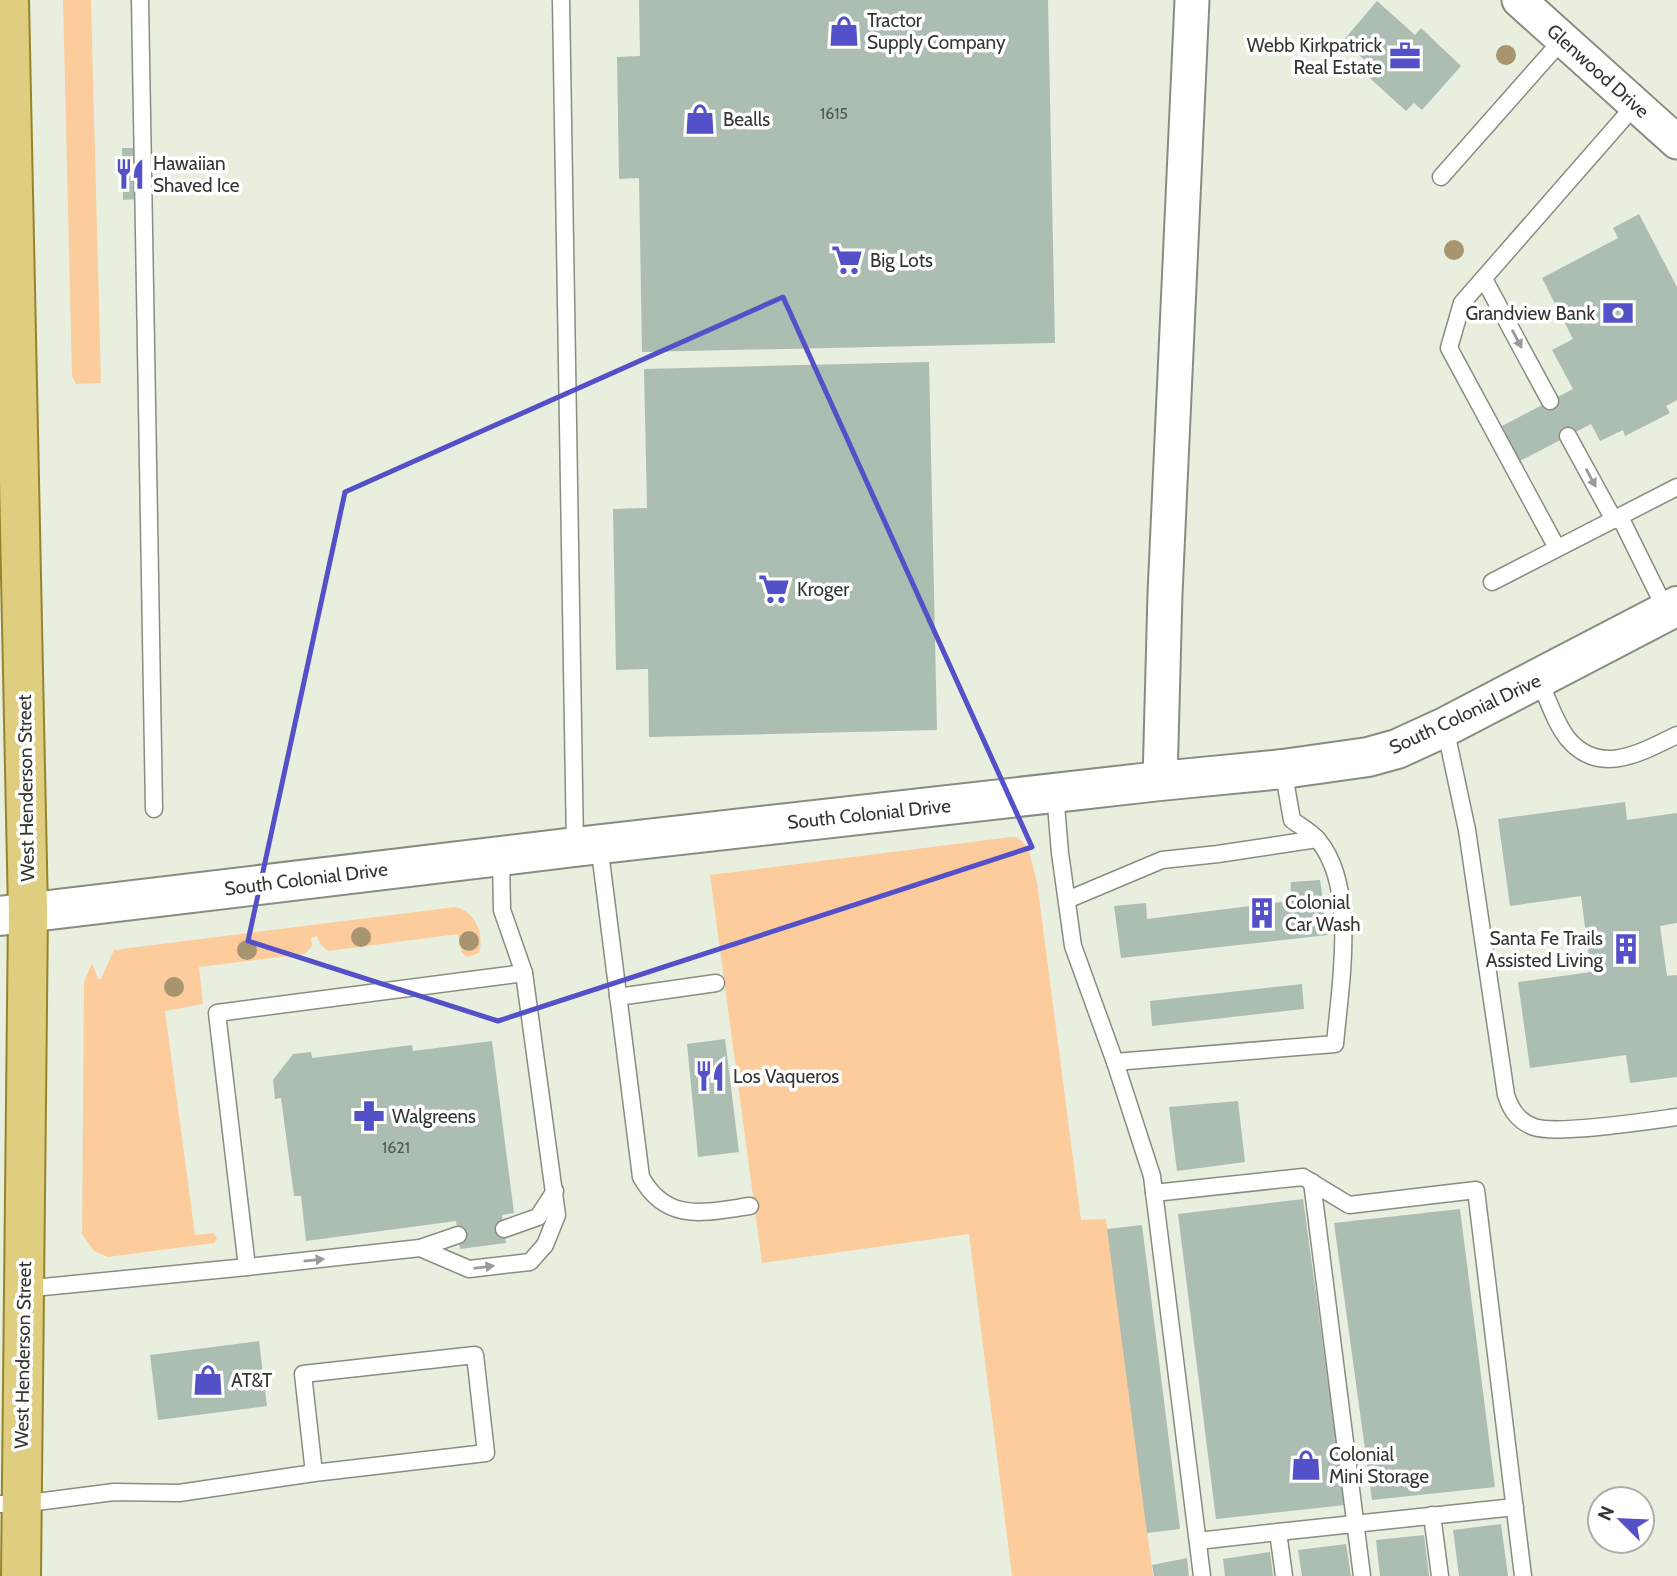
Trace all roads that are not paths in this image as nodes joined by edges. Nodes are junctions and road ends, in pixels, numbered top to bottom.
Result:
1 (9, 0) edge
2 (140, 0) edge
3 (561, 0) edge
4 (1192, 0) edge
5 (1519, 0) edge
6 (1563, 39) junction
7 (1636, 104) junction
8 (1677, 142) edge
9 (6, 169) edge
10 (1441, 177) dead end
11 (1484, 279) junction
12 (1550, 401) dead end
13 (1569, 436) dead end
14 (1677, 487) edge
15 (1617, 519) junction
16 (1557, 548) junction
17 (1492, 582) dead end
18 (1672, 609) edge
19 (1539, 680) junction
20 (1445, 727) junction
21 (1677, 735) edge
22 (1283, 769) junction
23 (1160, 781) junction
24 (1055, 793) junction
25 (154, 809) dead end
26 (1317, 839) junction
27 (587, 846) junction
28 (500, 856) junction
29 (1067, 900) junction
30 (14, 914) edge
31 (524, 973) junction
32 (716, 983) dead end
33 (618, 996) junction
34 (1115, 1062) junction
35 (1677, 1117) edge
36 (1312, 1182) junction
37 (555, 1191) junction
38 (1154, 1194) junction
39 (750, 1206) dead end
40 (504, 1229) dead end
41 (458, 1235) dead end
42 (420, 1248) junction
43 (247, 1267) junction
44 (23, 1289) junction
45 (314, 1473) junction
46 (11, 1504) edge
47 (1515, 1507) junction
48 (1432, 1515) junction
49 (1356, 1524) junction
50 (1278, 1532) junction
51 (1198, 1541) junction
52 (21, 1576) edge
53 (1202, 1576) edge
54 (1284, 1576) edge
55 (1362, 1576) edge
56 (1440, 1576) edge
57 (1523, 1576) edge

1 - 9 main road, West Henderson Street
2 - 25 lane
3 - 27 lane
4 - 23 street
5 - 6 street, Glenwood Drive
6 - 7 street, Glenwood Drive
6 - 10 lane
7 - 8 street, Glenwood Drive
7 - 11 lane
9 - 30 main road, West Henderson Street
11 -> 12 lane
11 - 16 lane
13 -> 15 lane
14 - 15 lane
15 - 16 lane
15 - 18 lane
16 - 17 lane
18 - 19 street, South Colonial Drive
19 - 20 street, South Colonial Drive
19 - 21 lane
20 - 22 street, South Colonial Drive
20 - 35 lane
22 - 23 street, South Colonial Drive
22 - 26 lane
23 - 24 street, South Colonial Drive
24 - 27 street, South Colonial Drive
24 - 29 lane
26 - 29 lane
26 - 34 lane
27 - 28 street, South Colonial Drive
27 - 33 lane
28 - 30 street, South Colonial Drive
28 - 31 lane
29 - 34 lane
30 - 44 main road, West Henderson Street
31 - 37 lane
31 - 43 lane
32 - 33 lane
33 - 39 lane
34 - 38 lane
36 - 38 lane
36 - 47 lane
36 - 49 lane
37 - 40 lane
42 -> 37 lane
38 - 51 lane
41 - 42 lane
43 -> 42 lane
43 - 44 lane
44 - 46 main road, West Henderson Street
45 - 45 lane
45 - 46 lane
46 - 52 main road, West Henderson Street
47 - 48 lane
47 - 57 lane
48 - 49 lane
48 - 56 lane
49 - 50 lane
49 - 55 lane
50 - 51 lane
50 - 54 lane
51 - 53 lane

